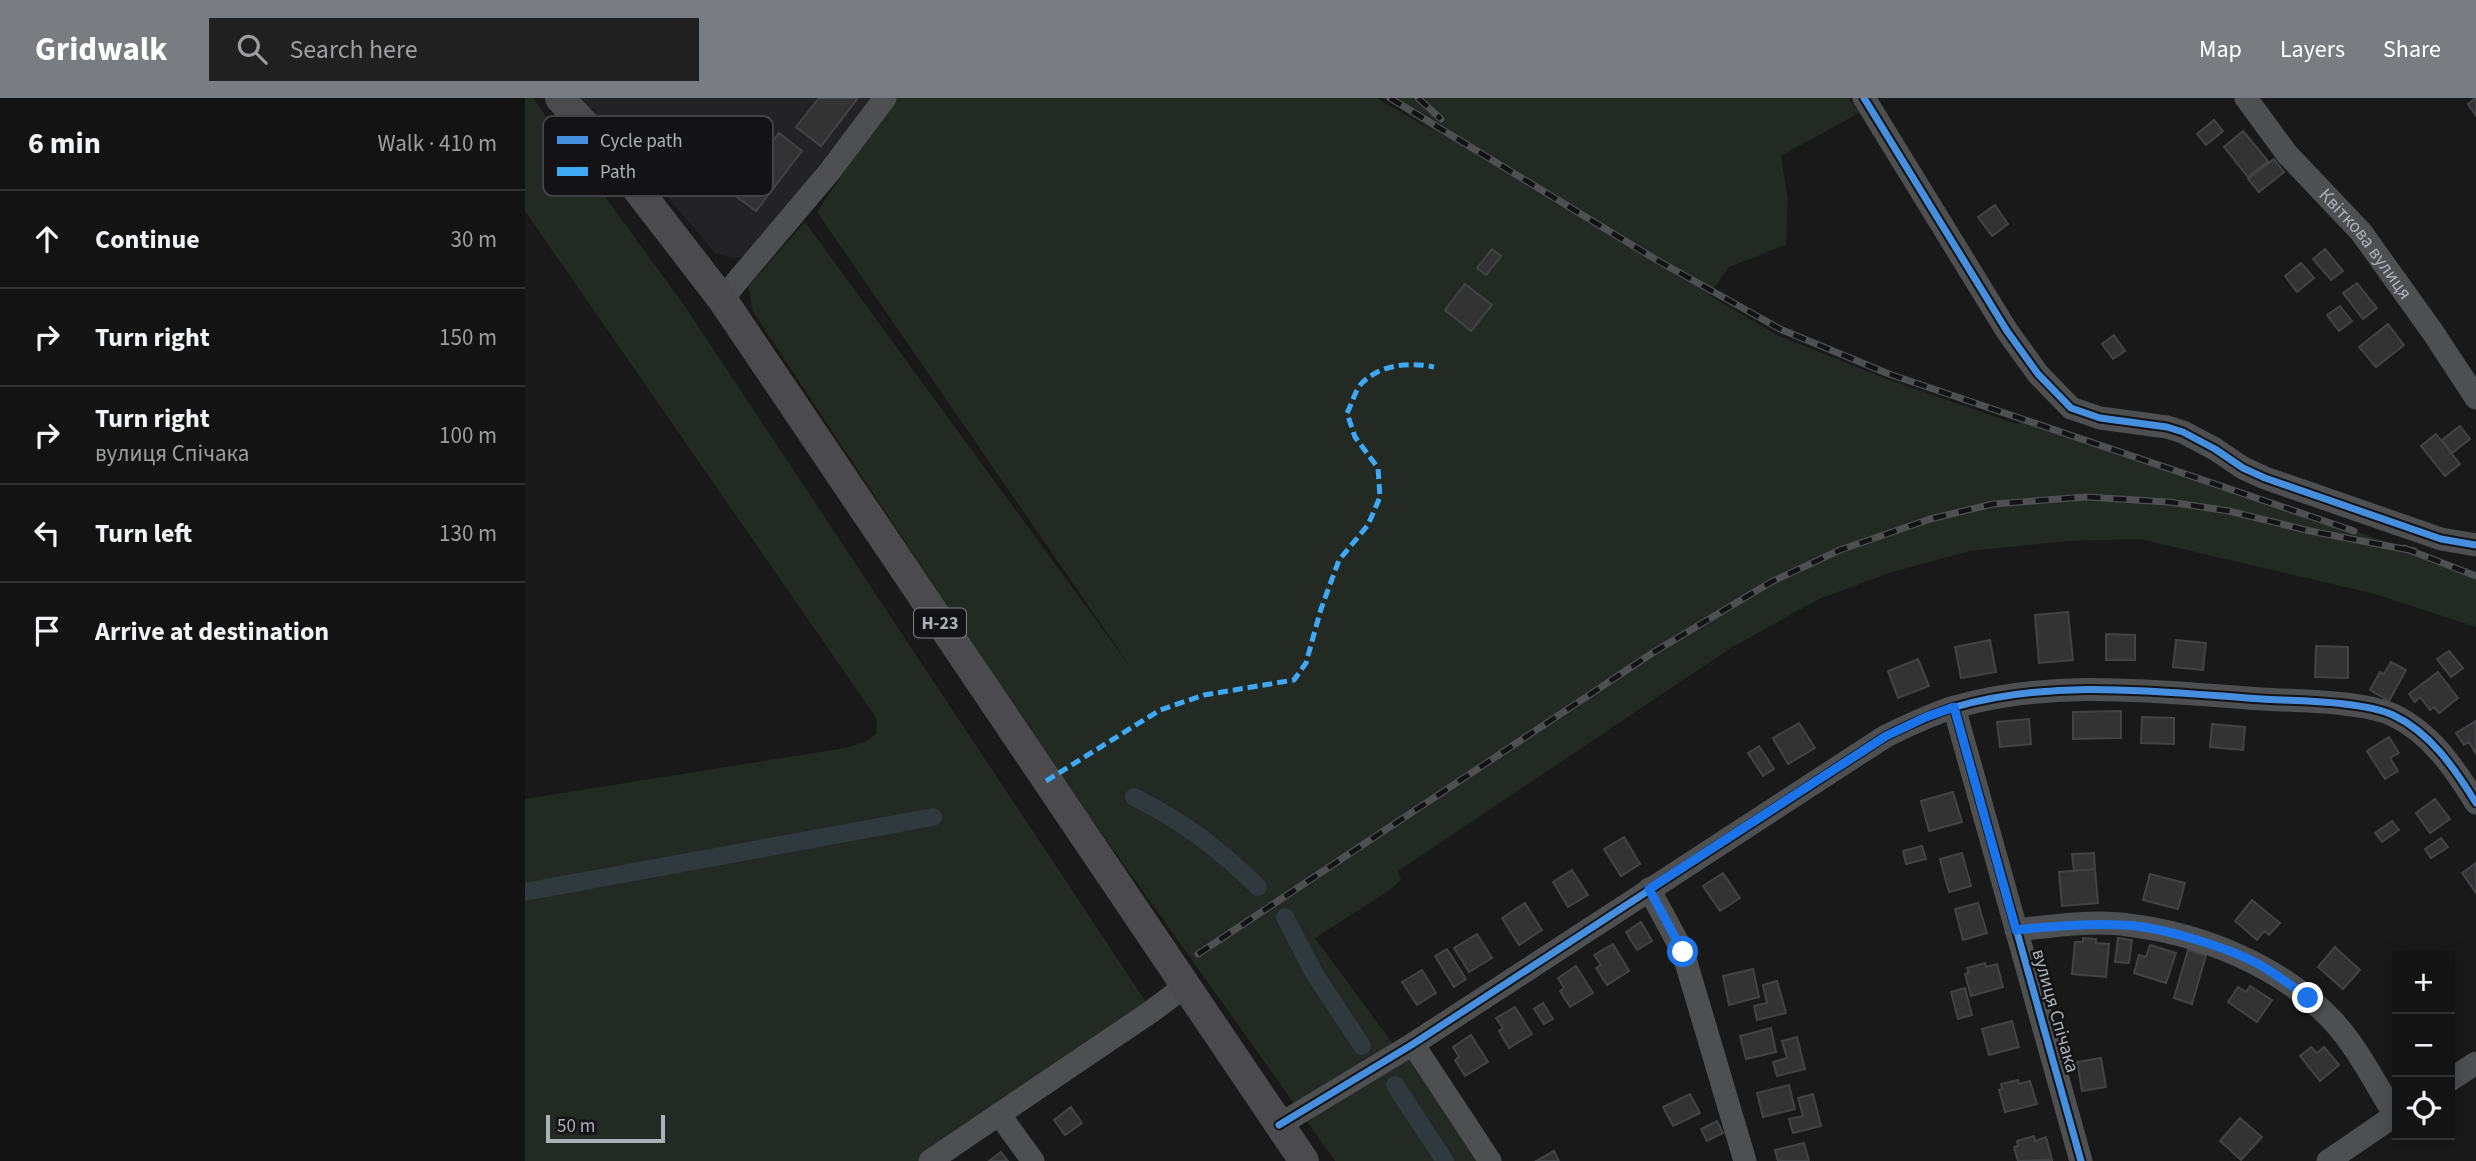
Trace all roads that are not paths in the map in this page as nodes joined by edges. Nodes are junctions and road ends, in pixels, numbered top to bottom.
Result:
1 (560, 98) edge
2 (885, 98) edge
3 (1864, 98) edge
4 (2246, 98) edge
5 (576, 116) edge
6 (642, 196) edge
7 (722, 299) junction
8 (2476, 398) edge
9 (2476, 545) edge
10 (1954, 707) junction
11 (2476, 803) edge
12 (1649, 889) junction
13 (2016, 930) junction
14 (1185, 986) junction
15 (1413, 1044) junction
16 (2476, 1063) edge
17 (2455, 1077) edge
18 (2392, 1109) edge
19 (999, 1114) junction
20 (2392, 1118) edge
21 (1279, 1125) junction
22 (930, 1161) edge
23 (1033, 1161) edge
24 (1304, 1161) edge
25 (1490, 1161) edge
26 (1745, 1161) edge
27 (2081, 1161) edge
28 (2328, 1161) edge

1 - 5 main road, Н-23
2 - 7 street
3 - 9 street
4 - 8 street, Квіткова вулиця
6 - 7 main road, Н-23
7 - 14 main road, Н-23
10 - 11 street
10 - 12 street
10 - 13 street, вулиця Спічака
12 - 15 street
12 - 26 street
13 - 18 street
13 - 27 street, вулиця Спічака
14 - 19 street
14 - 21 main road, Н-23
15 - 21 street
15 - 25 street
16 - 17 street
19 - 22 street
19 - 23 street
20 - 28 street
21 - 24 main road, Н-23

